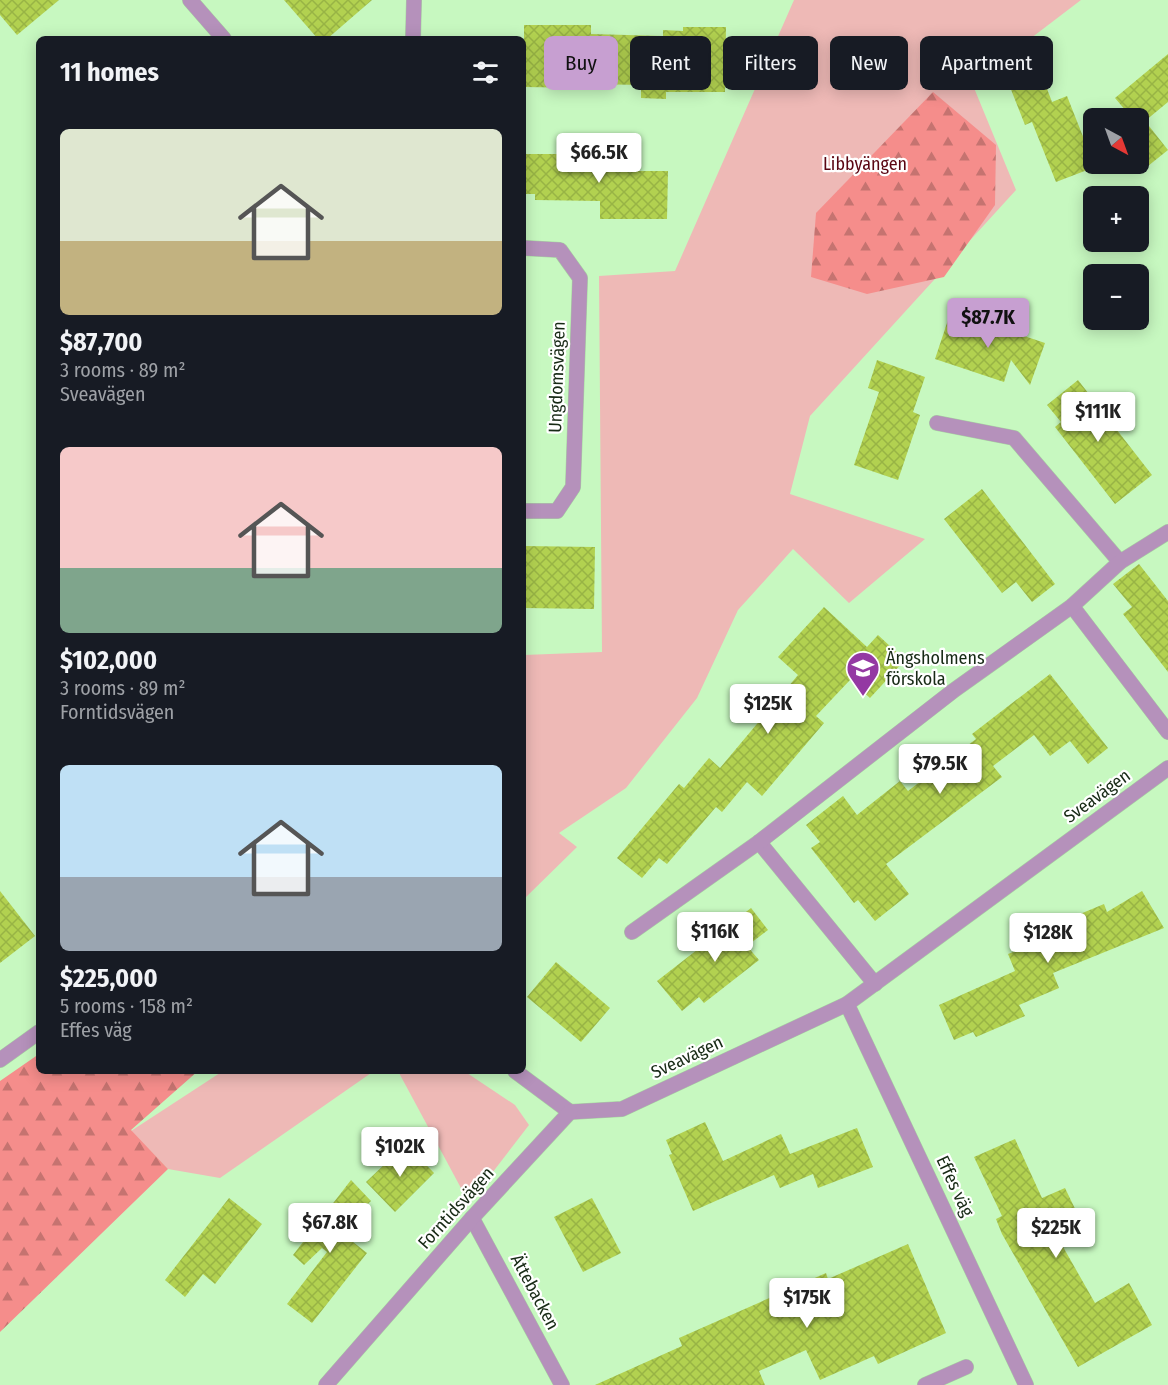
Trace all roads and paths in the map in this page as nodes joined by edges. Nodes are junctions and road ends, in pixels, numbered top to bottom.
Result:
1 (190, 0) edge
2 (414, 0) edge
3 (221, 36) edge
4 (413, 36) edge
5 (526, 248) edge
6 (937, 423) dead end
7 (526, 511) edge
8 (1168, 532) edge
9 (1120, 562) junction
10 (1072, 606) junction
11 (1168, 732) edge
12 (1167, 772) edge
13 (759, 842) junction
14 (632, 932) dead end
15 (875, 984) junction
16 (847, 1004) junction
17 (36, 1034) edge
18 (0, 1060) edge
19 (519, 1074) edge
20 (570, 1112) junction
21 (472, 1218) junction
22 (966, 1368) dead end
23 (326, 1385) edge
24 (562, 1385) edge
25 (925, 1385) edge
26 (1026, 1385) edge

1 - 3 street
2 - 4 street
5 - 7 street, Ungdomsvägen
6 - 9 street
8 - 9 street
9 - 10 street
10 - 11 street
10 - 13 street
12 - 15 street, Sveavägen
13 - 14 street
13 - 15 street
15 - 16 street, Sveavägen
16 - 20 street, Sveavägen
16 - 26 street, Effes väg
17 - 18 street
19 - 20 street
20 - 21 street, Forntidsvägen
21 - 23 street, Forntidsvägen
21 - 24 street, Ättebacken
22 - 25 street

